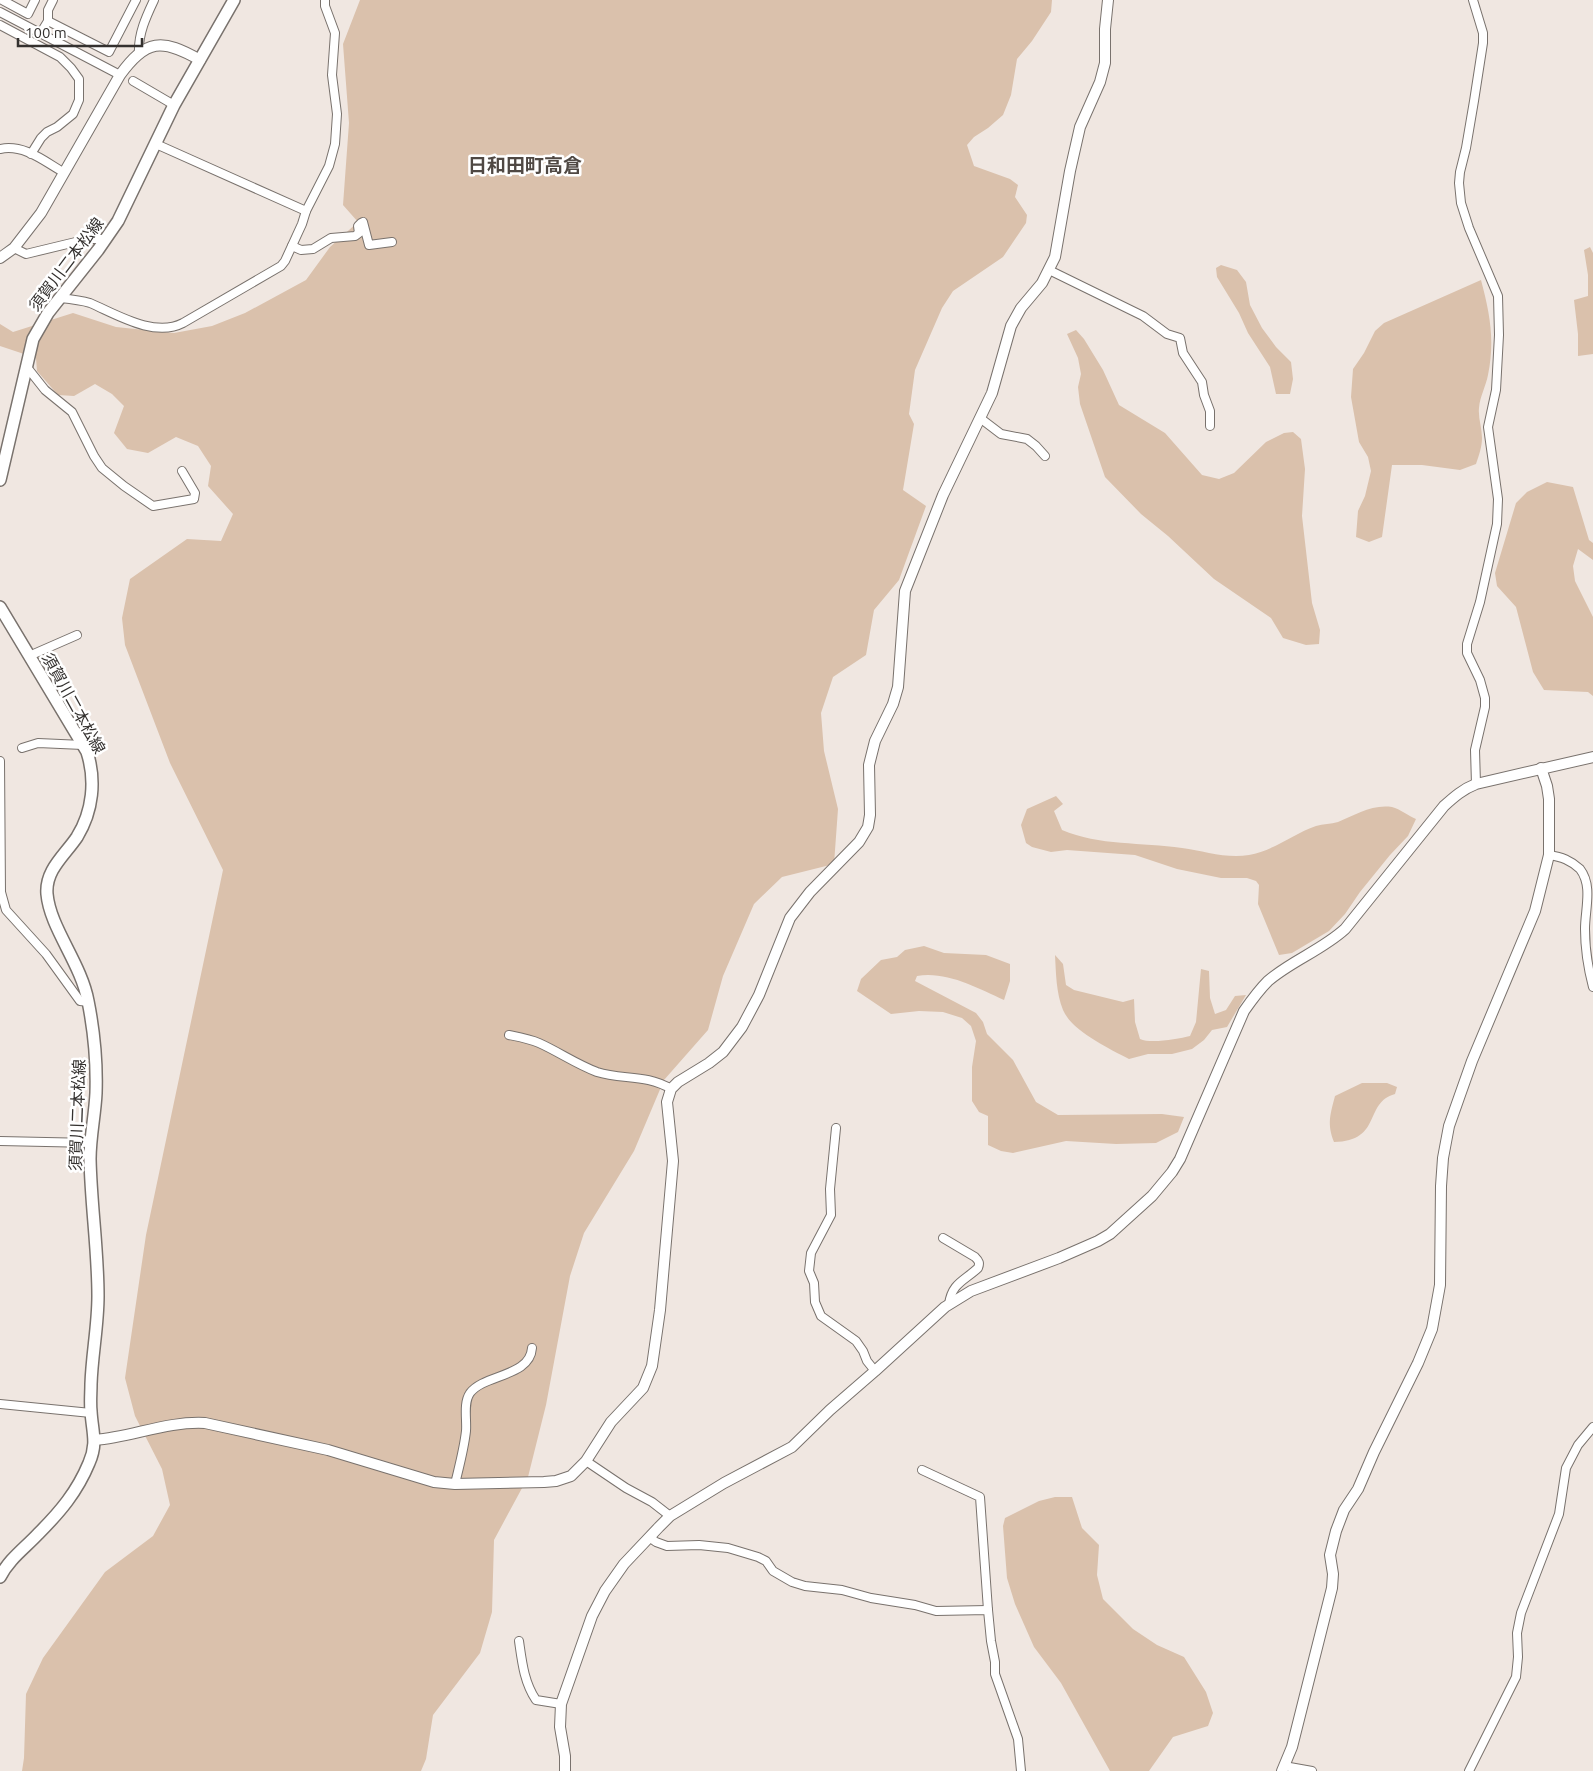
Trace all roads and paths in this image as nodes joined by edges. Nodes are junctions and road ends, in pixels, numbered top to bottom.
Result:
1 (2, 0) edge
2 (35, 0) edge
3 (53, 0) edge
4 (136, 0) edge
5 (154, 0) edge
6 (234, 0) edge
7 (325, 0) edge
8 (1108, 0) edge
9 (1473, 0) edge
10 (0, 12) edge
11 (48, 21) junction
12 (0, 25) edge
13 (40, 34) junction
14 (138, 54) junction
15 (200, 60) junction
16 (120, 76) junction
17 (133, 81) dead end
18 (174, 105) junction
19 (156, 144) junction
20 (0, 149) edge
21 (31, 154) junction
22 (63, 172) junction
23 (306, 211) junction
24 (105, 239) junction
25 (392, 242) dead end
26 (292, 246) junction
27 (14, 248) junction
28 (0, 258) edge
29 (1050, 270) junction
30 (58, 298) junction
31 (26, 366) junction
32 (980, 418) junction
33 (1210, 426) dead end
34 (1045, 456) dead end
35 (182, 471) dead end
36 (0, 480) edge
37 (0, 607) edge
38 (77, 635) dead end
39 (29, 656) junction
40 (83, 745) junction
41 (22, 748) dead end
42 (1593, 757) edge
43 (0, 761) edge
44 (1541, 768) junction
45 (1476, 784) junction
46 (1549, 855) junction
47 (1590, 883) edge
48 (1593, 987) edge
49 (88, 1002) junction
50 (509, 1035) dead end
51 (671, 1089) junction
52 (836, 1128) dead end
53 (0, 1141) edge
54 (92, 1143) junction
55 (943, 1238) dead end
56 (949, 1304) junction
57 (532, 1348) dead end
58 (875, 1371) junction
59 (0, 1404) edge
60 (91, 1413) junction
61 (1593, 1427) edge
62 (95, 1440) junction
63 (586, 1462) junction
64 (922, 1470) dead end
65 (455, 1484) junction
66 (670, 1516) junction
67 (649, 1536) junction
68 (0, 1577) edge
69 (988, 1610) junction
70 (519, 1641) dead end
71 (561, 1704) junction
72 (1283, 1769) edge
73 (565, 1771) edge
74 (1021, 1771) edge
75 (1312, 1771) edge
76 (1469, 1771) edge

1 - 2 street
3 - 11 street
4 - 11 street
5 - 14 street
6 - 15 main road, 須賀川二本松線
7 - 23 street
8 - 29 street
9 - 45 street
10 - 13 street
11 - 13 street
12 - 21 street
13 - 16 street
14 - 15 street
14 - 16 street
15 - 18 main road, 須賀川二本松線
16 - 22 street
17 - 18 street
18 - 19 main road, 須賀川二本松線
19 - 23 street
19 - 24 main road, 須賀川二本松線
20 - 21 street
21 - 22 street
22 - 27 street
23 - 26 street
24 - 27 street
24 - 30 main road, 須賀川二本松線
25 - 26 street
26 - 30 street
27 - 28 street
29 - 32 street
29 - 33 street
30 - 31 main road, 須賀川二本松線
31 - 35 street
31 - 36 main road, 須賀川二本松線
32 - 34 street
32 - 51 street
37 - 39 main road, 須賀川二本松線
38 - 39 street
39 - 40 main road, 須賀川二本松線
40 - 41 street
40 - 49 main road, 須賀川二本松線
42 - 44 street
43 - 49 street
44 - 45 street
44 - 46 street
45 - 56 street
46 - 47 street
46 - 72 street
47 - 48 street
49 - 54 main road, 須賀川二本松線
50 - 51 street
51 - 63 street
52 - 58 street
53 - 54 street
54 - 60 main road, 須賀川二本松線
55 - 56 street
56 - 58 street
57 - 65 street
58 - 66 street
59 - 60 street
60 - 62 main road, 須賀川二本松線
61 - 76 street
62 - 65 street
62 - 68 main road, 須賀川二本松線
63 - 65 street
63 - 66 street
64 - 69 street
66 - 67 street
67 - 69 street
67 - 71 street
69 - 74 street
70 - 71 street
71 - 73 street
72 - 75 street

